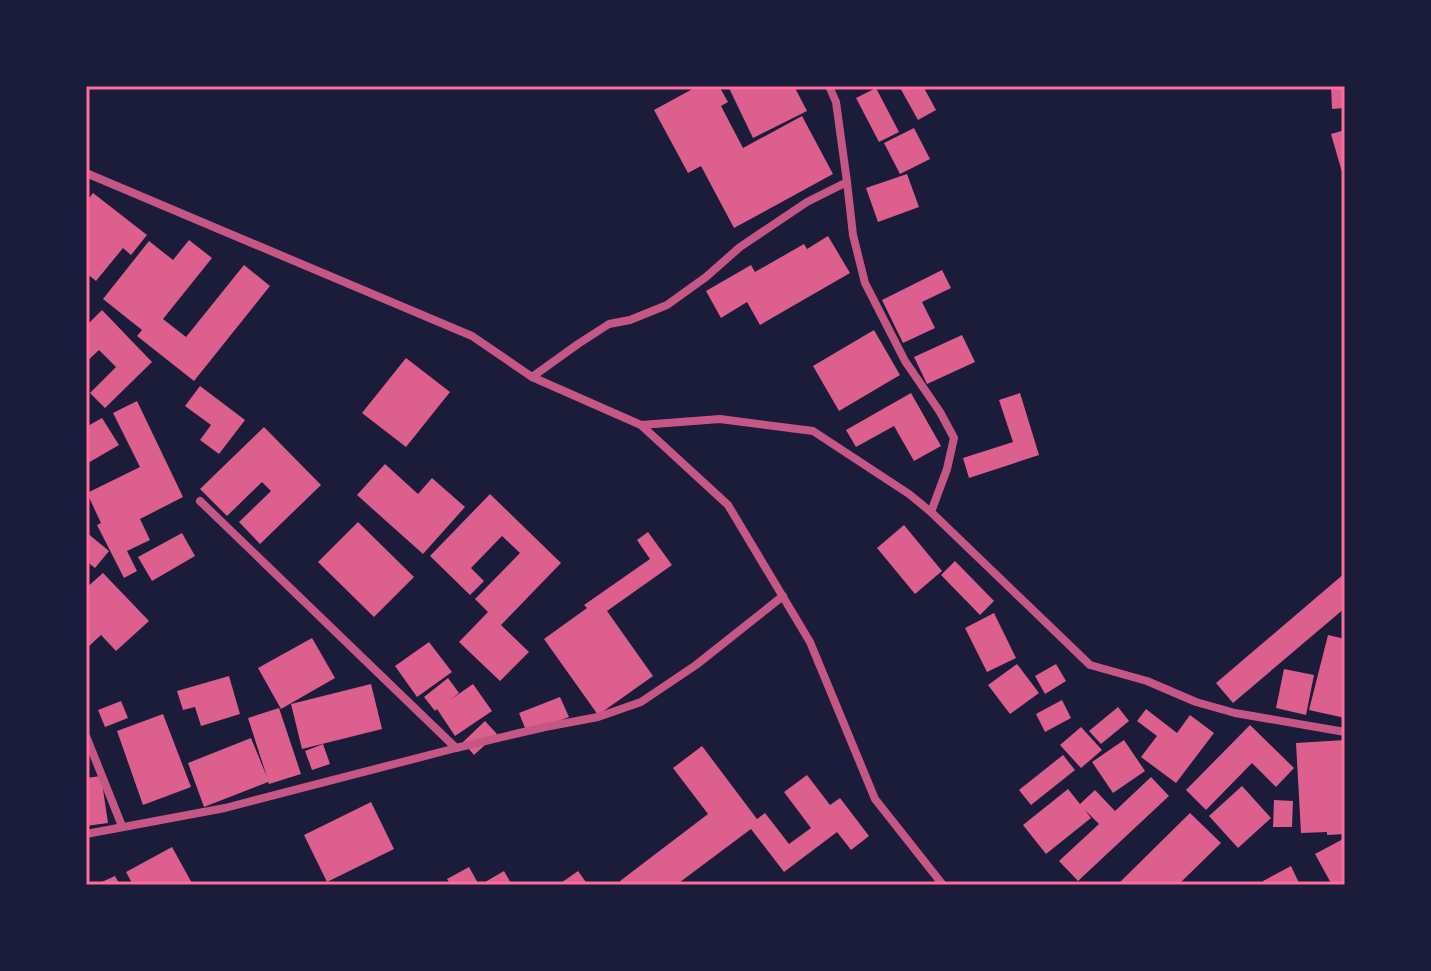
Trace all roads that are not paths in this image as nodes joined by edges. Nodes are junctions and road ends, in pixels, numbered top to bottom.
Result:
1 (829, 86) edge
2 (86, 173) edge
3 (847, 182) junction
4 (532, 377) junction
5 (641, 425) junction
6 (200, 501) dead end
7 (931, 512) junction
8 (783, 596) junction
9 (1345, 732) edge
10 (86, 736) edge
11 (456, 748) junction
12 (122, 826) junction
13 (86, 834) edge
14 (943, 885) edge

1 - 3 street
2 - 4 street
3 - 4 street
3 - 7 street
4 - 5 street
5 - 7 street
5 - 8 street
6 - 11 street
7 - 9 street
8 - 11 street
8 - 14 street
10 - 12 street
11 - 12 street
12 - 13 street

